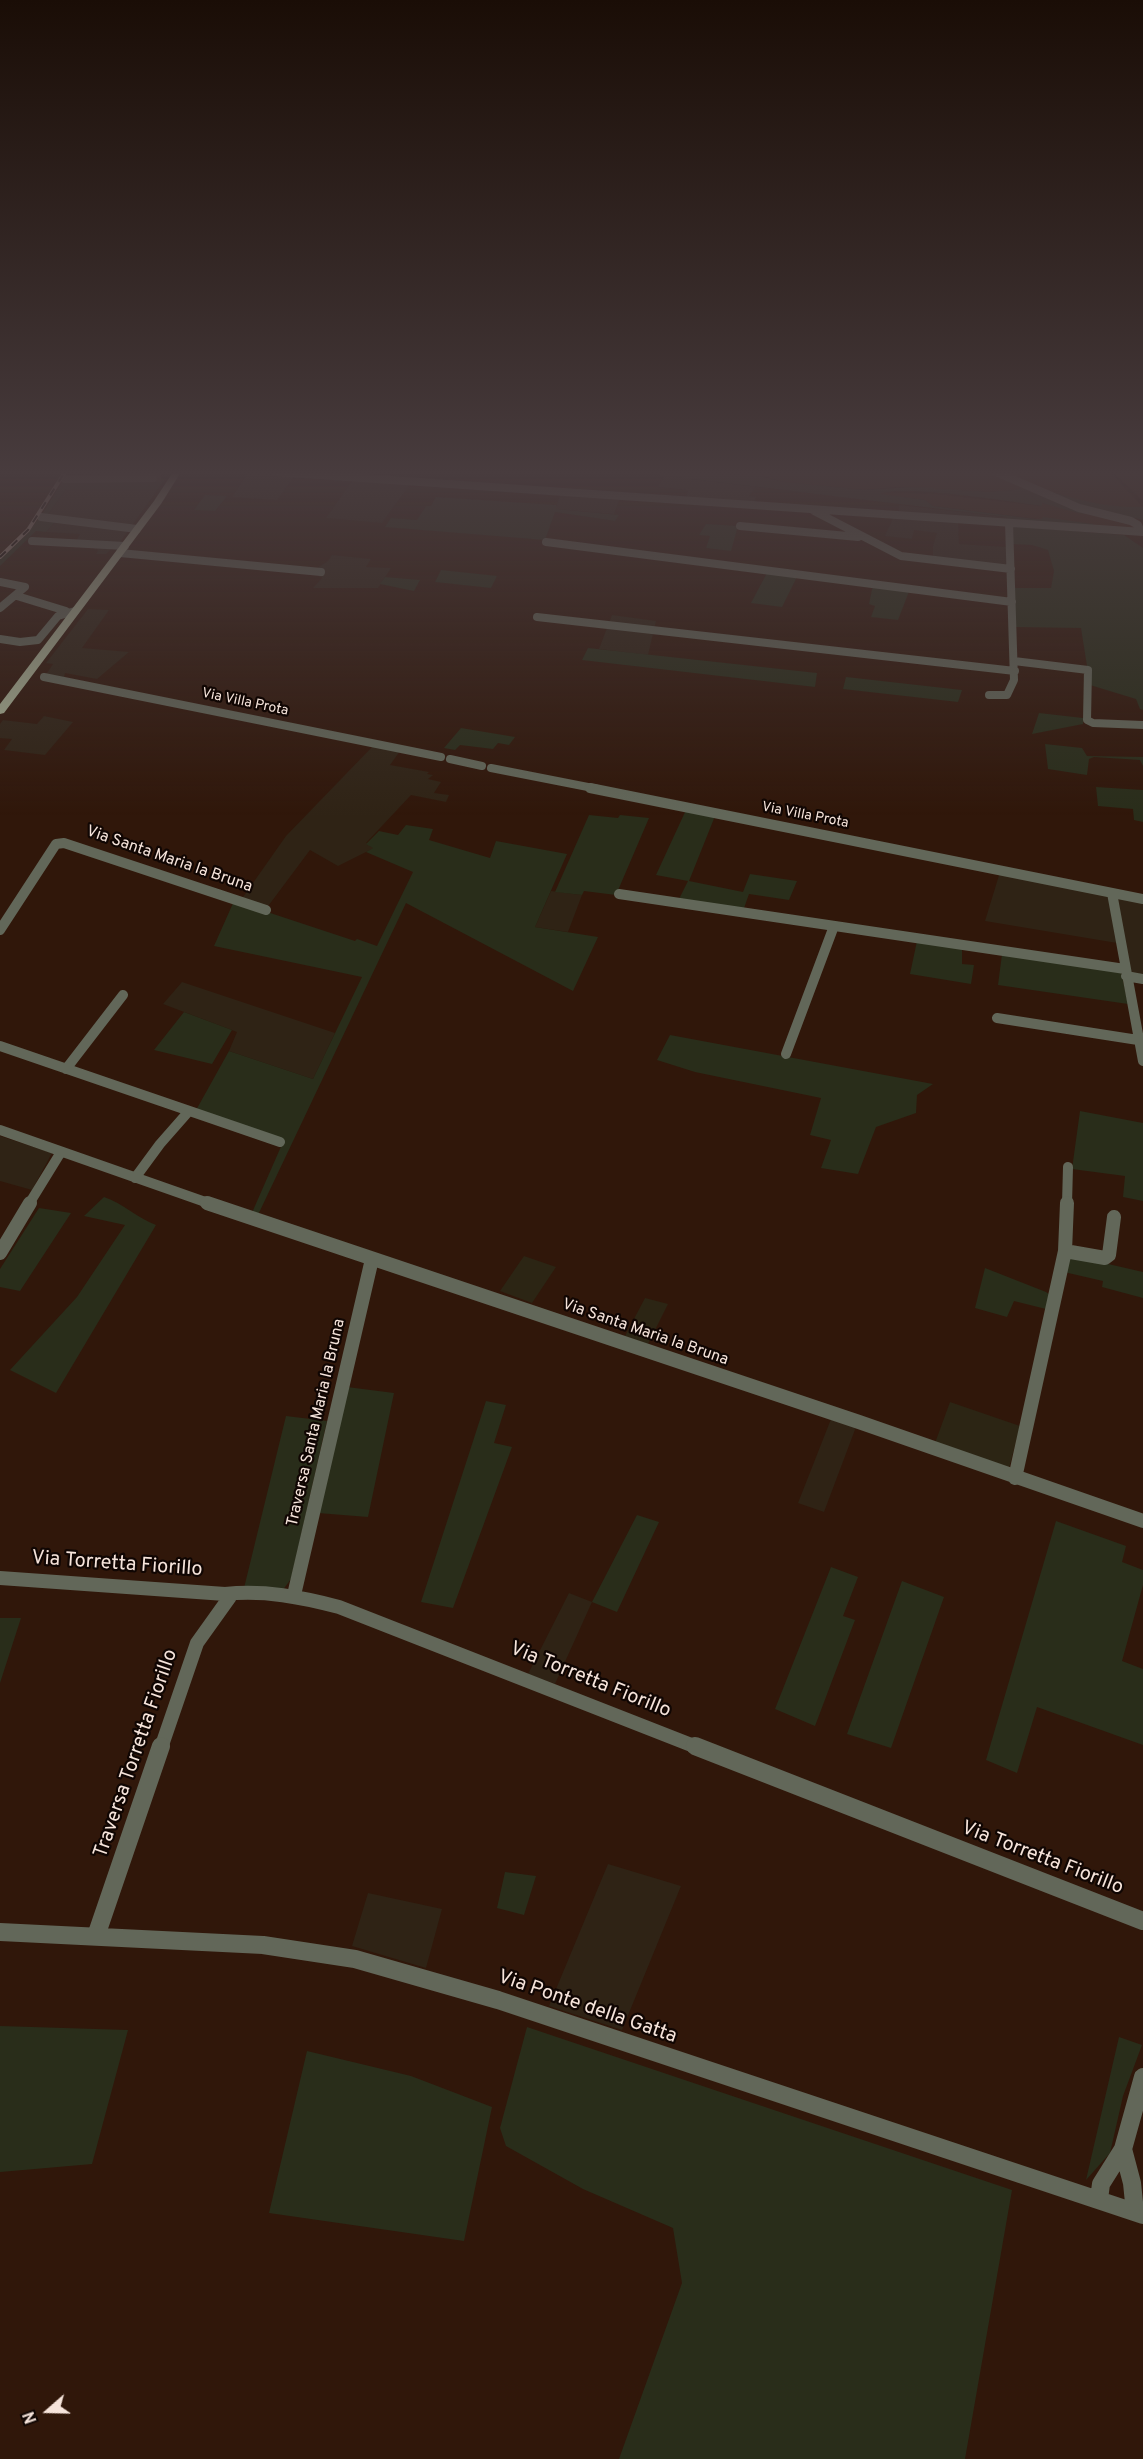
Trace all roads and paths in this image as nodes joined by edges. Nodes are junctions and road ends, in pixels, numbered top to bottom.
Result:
1 (24, 587) edge
2 (91, 587) edge
3 (894, 587) edge
4 (1012, 587) edge
5 (17, 596) junction
6 (1012, 602) junction
7 (0, 608) edge
8 (71, 611) junction
9 (537, 617) dead end
10 (0, 639) edge
11 (1014, 661) junction
12 (1015, 671) junction
13 (36, 676) junction
14 (989, 695) dead end
15 (0, 711) edge
16 (1143, 725) edge
17 (1112, 893) junction
18 (619, 894) dead end
19 (1143, 899) edge
20 (266, 910) dead end
21 (834, 926) junction
22 (0, 930) edge
23 (1126, 972) junction
24 (1143, 979) edge
25 (123, 995) dead end
26 (997, 1018) dead end
27 (1138, 1040) junction
28 (0, 1046) edge
29 (786, 1054) dead end
30 (1143, 1061) edge
31 (66, 1068) junction
32 (189, 1111) junction
33 (0, 1130) edge
34 (280, 1142) dead end
35 (61, 1152) junction
36 (1068, 1167) dead end
37 (135, 1178) junction
38 (1114, 1217) dead end
39 (1065, 1251) junction
40 (0, 1253) edge
41 (372, 1259) junction
42 (1015, 1478) junction
43 (1143, 1521) edge
44 (0, 1578) edge
45 (232, 1594) junction
46 (294, 1595) junction
47 (1143, 1921) edge
48 (0, 1932) edge
49 (96, 1936) junction
50 (1143, 2077) edge
51 (1123, 2149) junction
52 (1099, 2199) junction
53 (1139, 2214) edge

1 - 5 street
2 - 8 main road
3 - 6 street
4 - 6 street
5 - 7 street
5 - 8 street
6 - 11 street
8 - 10 street
8 - 13 main road
9 - 12 street
11 - 12 street
11 - 16 street
12 - 14 street
13 - 15 main road
13 - 17 street, Via Villa Prota
17 - 19 street, Via Villa Prota
17 - 23 street
18 - 21 street
20 - 22 street, Via Santa Maria la Bruna
21 - 23 street
21 - 29 street
23 - 24 street
23 - 27 street
25 - 31 street
26 - 27 street
27 - 30 street
28 - 31 street
31 - 32 street
32 - 34 street
32 - 37 street
33 - 35 street, Via Santa Maria la Bruna
35 - 37 street, Via Santa Maria la Bruna
35 - 40 street
36 - 39 street
37 - 41 street, Via Santa Maria la Bruna
38 - 39 street
39 - 42 street
41 - 42 street, Via Santa Maria la Bruna
41 - 46 street, Traversa Santa Maria la Bruna
42 - 43 street, Via Santa Maria la Bruna
44 - 45 street, Via Torretta Fiorillo
45 - 46 street, Via Torretta Fiorillo
45 - 49 street, Traversa Torretta Fiorillo
46 - 47 street, Via Torretta Fiorillo
48 - 49 street, Via Ponte della Gatta
49 - 52 street, Via Ponte della Gatta
50 - 51 street
51 - 52 street
51 - 53 street
52 - 53 street, Via Ponte della Gatta

